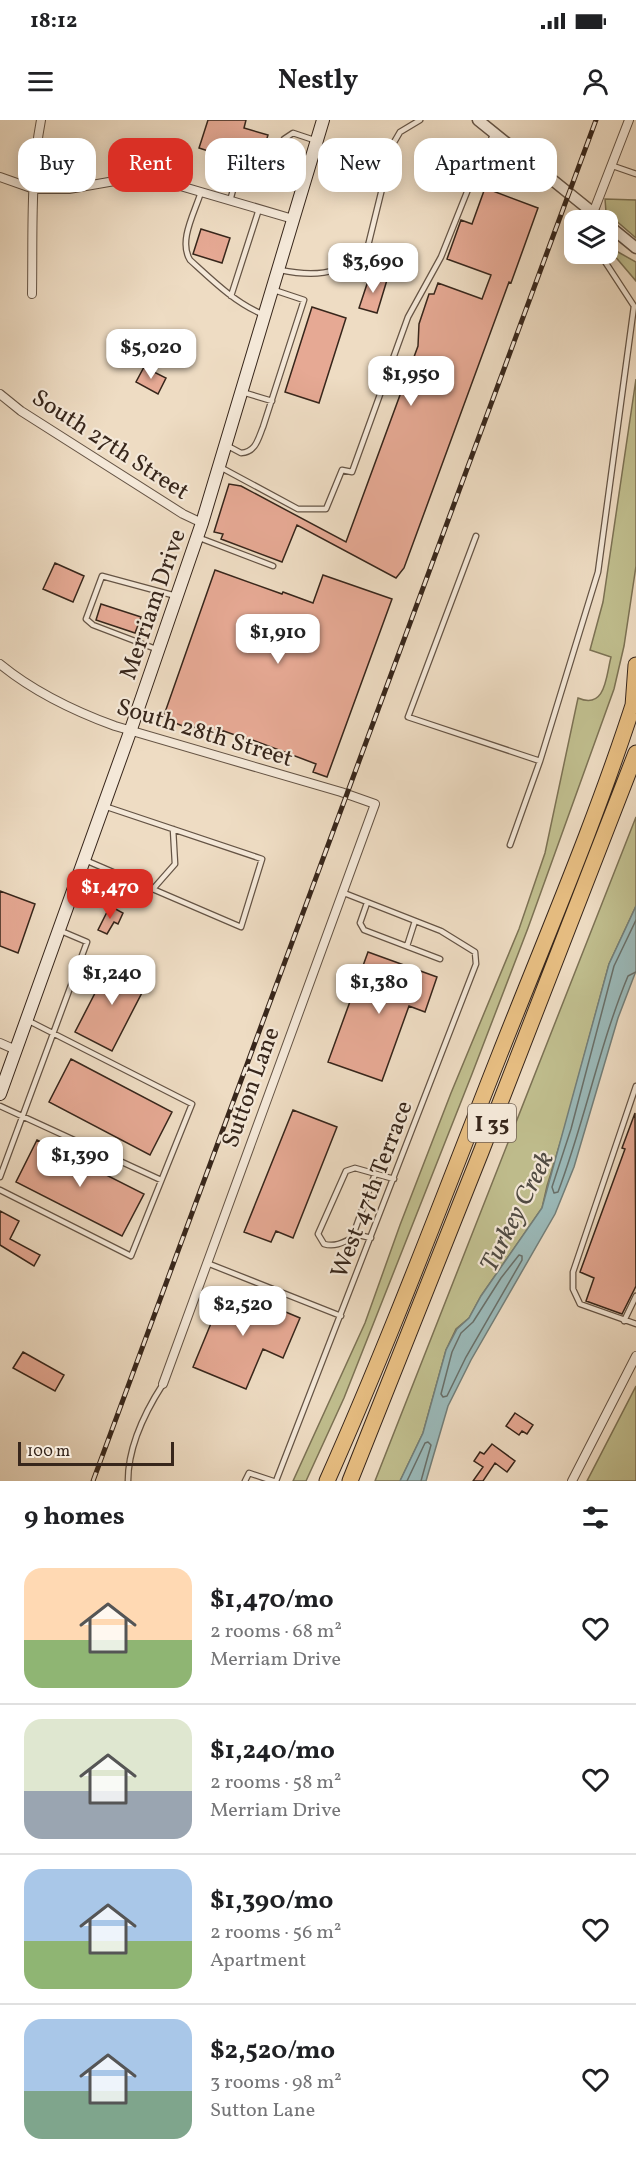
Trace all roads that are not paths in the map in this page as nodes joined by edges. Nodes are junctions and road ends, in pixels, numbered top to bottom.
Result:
1 (41, 120) edge
2 (323, 120) edge
3 (420, 120) edge
4 (478, 120) edge
5 (629, 120) edge
6 (494, 133) junction
7 (38, 138) edge
8 (317, 141) junction
9 (613, 166) junction
10 (636, 174) edge
11 (0, 177) edge
12 (18, 183) edge
13 (96, 184) edge
14 (34, 192) edge
15 (201, 192) junction
16 (230, 201) junction
17 (260, 209) junction
18 (587, 210) edge
19 (599, 210) edge
20 (293, 219) junction
21 (618, 233) edge
22 (636, 248) edge
23 (607, 264) edge
24 (278, 270) junction
25 (272, 289) junction
26 (32, 294) dead end
27 (231, 296) junction
28 (264, 315) junction
29 (242, 392) junction
30 (0, 394) edge
31 (272, 401) junction
32 (226, 445) junction
33 (219, 467) junction
34 (202, 523) junction
35 (476, 536) dead end
36 (197, 537) junction
37 (273, 566) dead end
38 (177, 597) junction
39 (159, 650) junction
40 (0, 664) edge
41 (636, 665) edge
42 (634, 701) edge
43 (130, 732) junction
44 (635, 758) edge
45 (540, 761) junction
46 (375, 804) joint
47 (104, 806) junction
48 (173, 829) junction
49 (510, 845) dead end
50 (85, 860) junction
51 (153, 890) junction
52 (344, 893) junction
53 (367, 903) junction
54 (415, 921) junction
55 (59, 930) junction
56 (406, 946) junction
57 (440, 959) dead end
58 (27, 1020) junction
59 (52, 1033) junction
60 (0, 1043) edge
61 (16, 1050) junction
62 (636, 1086) edge
63 (0, 1094) edge
64 (0, 1106) edge
65 (22, 1116) junction
66 (375, 1174) junction
67 (0, 1177) edge
68 (394, 1179) junction
69 (161, 1180) junction
70 (0, 1190) edge
71 (352, 1238) junction
72 (371, 1238) junction
73 (207, 1263) junction
74 (636, 1296) edge
75 (341, 1316) junction
76 (624, 1321) junction
77 (636, 1324) edge
78 (636, 1356) edge
79 (163, 1384) joint
80 (128, 1481) edge
81 (245, 1481) edge
82 (274, 1481) edge
83 (327, 1481) edge
84 (350, 1481) edge
85 (572, 1481) edge

1 - 7 street
2 - 8 main road, Merriam Drive
3 - 24 lane
4 - 6 street
5 - 9 street
6 - 18 street
6 - 33 lane
8 - 16 lane
8 - 20 main road, Merriam Drive
9 - 10 lane
9 - 19 street
11 - 12 street
13 - 15 street
14 - 26 street
15 - 16 street
15 - 27 lane
16 - 17 street
17 - 20 street
17 - 27 lane
20 - 24 main road, Merriam Drive
21 - 22 street
23 - 45 lane
24 - 25 main road, Merriam Drive
25 - 28 main road, Merriam Drive
25 - 31 lane
27 - 28 lane
28 - 29 main road, Merriam Drive
29 - 31 lane
29 - 32 main road, Merriam Drive
30 - 34 street, South 27th Street
31 - 32 lane
32 - 33 main road, Merriam Drive
33 - 34 main road, Merriam Drive
34 - 36 main road, Merriam Drive
35 - 45 lane
36 - 37 lane
36 - 38 main road, Merriam Drive
38 - 39 main road, Merriam Drive
38 - 39 lane
39 - 43 main road, Merriam Drive
40 - 43 street, South 28th Street
41 - 42 highway
42 - 83 highway, I 35
43 - 46 street, South 28th Street
43 - 47 main road, Merriam Drive
44 - 84 highway, I 35
45 - 49 lane
46 - 52 street, Sutton Lane
47 - 48 lane
47 - 50 main road, Merriam Drive
48 - 51 lane
48 - 51 lane
50 - 51 lane
50 - 55 main road, Merriam Drive
52 - 53 lane
52 - 73 street, Sutton Lane
53 - 54 lane
53 - 56 lane
54 - 56 lane
54 - 68 lane, West 47th Terrace
55 - 58 main road, Merriam Drive
55 - 59 lane
56 - 57 lane
58 - 59 lane
58 - 61 main road, Merriam Drive
59 - 65 lane
59 - 69 lane
60 - 61 street
61 - 63 main road, Merriam Drive
62 - 76 lane
64 - 65 lane
65 - 67 lane
65 - 69 lane
66 - 68 lane
66 - 71 lane
66 - 71 lane
68 - 72 lane, West 47th Terrace
69 - 70 lane
71 - 72 lane
72 - 75 lane, West 47th Terrace
73 - 75 lane
73 - 79 street, Sutton Lane
74 - 76 lane
75 - 82 lane, West 47th Terrace
76 - 77 lane
78 - 85 street
79 - 80 lane
81 - 82 lane

